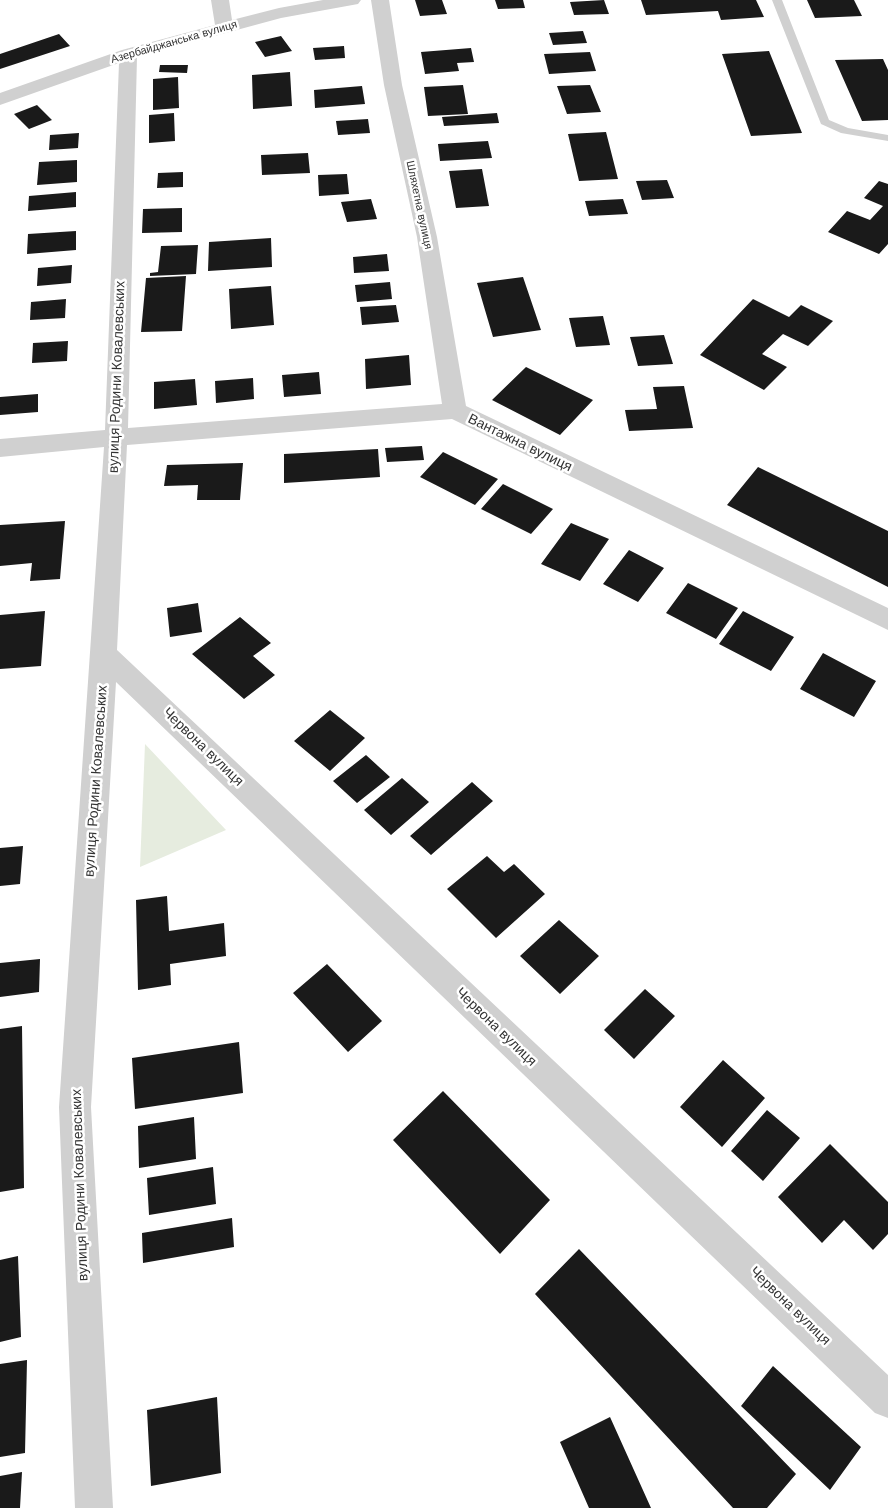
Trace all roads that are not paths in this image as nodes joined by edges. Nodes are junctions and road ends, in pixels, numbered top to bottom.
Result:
1 (220, 0) edge
2 (352, 0) edge
3 (380, 0) edge
4 (777, 0) edge
5 (224, 28) junction
6 (128, 54) junction
7 (0, 98) edge
8 (888, 138) edge
9 (455, 411) junction
10 (116, 437) junction
11 (0, 448) edge
12 (888, 620) edge
13 (104, 654) junction
14 (888, 1400) edge
15 (94, 1508) edge

1 - 5 street
2 - 5 street, Азербайджанська вулиця
3 - 9 street, Шляхетна вулиця
4 - 8 lane
5 - 6 street, Азербайджанська вулиця
6 - 7 street, Азербайджанська вулиця
6 - 10 street, вулиця Родини Ковалевських
9 - 10 street, Вантажна вулиця
9 - 12 street, Вантажна вулиця
10 - 11 street, Вантажна вулиця
10 - 13 street, вулиця Родини Ковалевських
13 - 14 street, Червона вулиця
13 - 15 street, вулиця Родини Ковалевських

